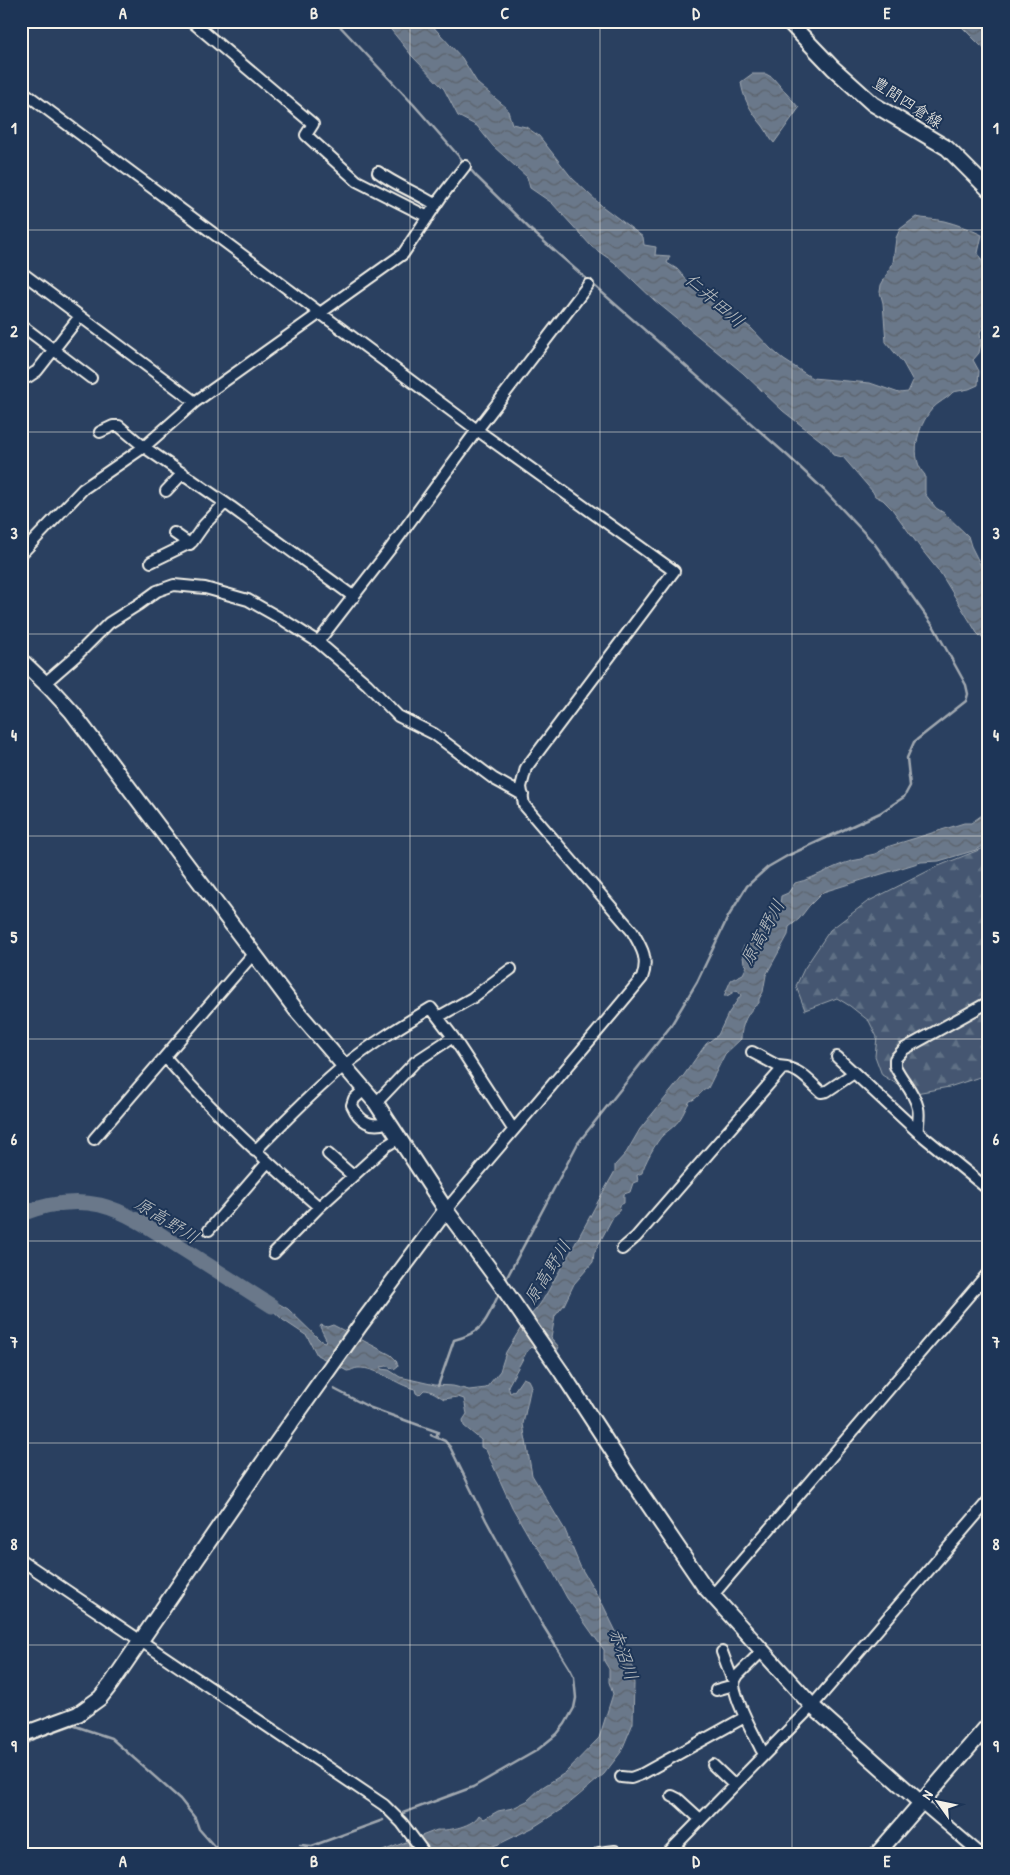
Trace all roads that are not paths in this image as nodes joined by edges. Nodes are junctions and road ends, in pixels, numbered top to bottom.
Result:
1 (191, 21) edge
2 (788, 21) edge
3 (21, 90) edge
4 (466, 166) dead end
5 (378, 172) dead end
6 (989, 190) edge
7 (436, 205) junction
8 (428, 218) junction
9 (21, 272) edge
10 (588, 285) dead end
11 (321, 312) junction
12 (80, 316) junction
13 (21, 325) edge
14 (54, 350) junction
15 (21, 375) edge
16 (91, 378) dead end
17 (195, 402) junction
18 (478, 430) junction
19 (100, 432) dead end
20 (144, 447) junction
21 (183, 473) junction
22 (166, 490) dead end
23 (225, 503) junction
24 (174, 533) dead end
25 (190, 544) junction
26 (21, 554) edge
27 (151, 562) dead end
28 (354, 597) junction
29 (318, 642) junction
30 (22, 663) edge
31 (45, 683) junction
32 (523, 795) junction
33 (254, 954) junction
34 (511, 969) dead end
35 (989, 1002) edge
36 (438, 1017) junction
37 (453, 1037) junction
38 (752, 1052) dead end
39 (165, 1057) junction
40 (837, 1057) dead end
41 (344, 1066) junction
42 (787, 1067) junction
43 (854, 1073) junction
44 (364, 1090) junction
45 (376, 1103) junction
46 (388, 1122) junction
47 (513, 1129) junction
48 (918, 1132) junction
49 (399, 1138) junction
50 (94, 1139) dead end
51 (255, 1151) junction
52 (328, 1154) dead end
53 (267, 1163) junction
54 (353, 1176) junction
55 (989, 1190) edge
56 (319, 1207) junction
57 (446, 1210) junction
58 (209, 1230) dead end
59 (622, 1249) dead end
60 (274, 1253) dead end
61 (989, 1272) edge
62 (989, 1500) edge
63 (21, 1560) edge
64 (712, 1596) junction
65 (142, 1640) junction
66 (762, 1651) junction
67 (722, 1652) dead end
68 (734, 1683) junction
69 (716, 1690) dead end
70 (812, 1706) junction
71 (745, 1717) junction
72 (989, 1724) edge
73 (21, 1735) edge
74 (764, 1754) junction
75 (713, 1765) dead end
76 (621, 1777) dead end
77 (734, 1784) junction
78 (672, 1796) dead end
79 (922, 1803) junction
80 (700, 1819) junction
81 (426, 1854) edge
82 (599, 1854) edge
83 (619, 1854) edge
84 (667, 1854) edge
85 (877, 1854) edge
86 (981, 1854) edge

1 - 8 street
2 - 6 street, 豊間四倉線
3 - 11 street
4 - 7 street
5 - 7 street
7 - 8 street
8 - 11 street
9 - 12 street
10 - 18 street
11 - 17 street
11 - 18 street
12 - 14 street
12 - 17 street
13 - 14 street
14 - 15 street
14 - 16 street
17 - 20 street
18 - 28 street
18 - 32 street
19 - 20 street
20 - 21 street
20 - 26 street
21 - 22 street
21 - 23 street
23 - 25 street
23 - 28 street
24 - 25 street
25 - 27 street
28 - 29 street
29 - 31 street
29 - 32 street
30 - 31 street
31 - 33 street
32 - 47 street
33 - 39 street
33 - 41 street
34 - 36 street
35 - 48 street
36 - 37 street
36 - 41 street
37 - 45 street
37 - 47 street
38 - 42 street
39 - 50 street
39 - 51 street
40 - 43 street
41 - 44 street
41 - 51 street
42 - 43 street
42 - 59 street
43 - 48 street
44 - 45 street
44 - 46 street
45 - 46 street
46 - 49 street
47 - 57 street
48 - 55 street
49 - 54 street
49 - 57 street
51 - 53 street
52 - 54 street
53 - 56 street
53 - 58 street
54 - 56 street
56 - 60 street
57 - 64 street
57 - 65 street
61 - 64 street
62 - 70 street
63 - 65 street
64 - 66 street
65 - 73 street
65 - 81 street
66 - 68 street
66 - 70 street
67 - 68 street
68 - 69 street
68 - 71 street
70 - 74 street
70 - 79 street
71 - 74 street
71 - 76 street
72 - 79 street
74 - 77 street
75 - 77 street
77 - 80 street
78 - 80 street
79 - 85 street
79 - 86 street
80 - 84 street
82 - 83 street

